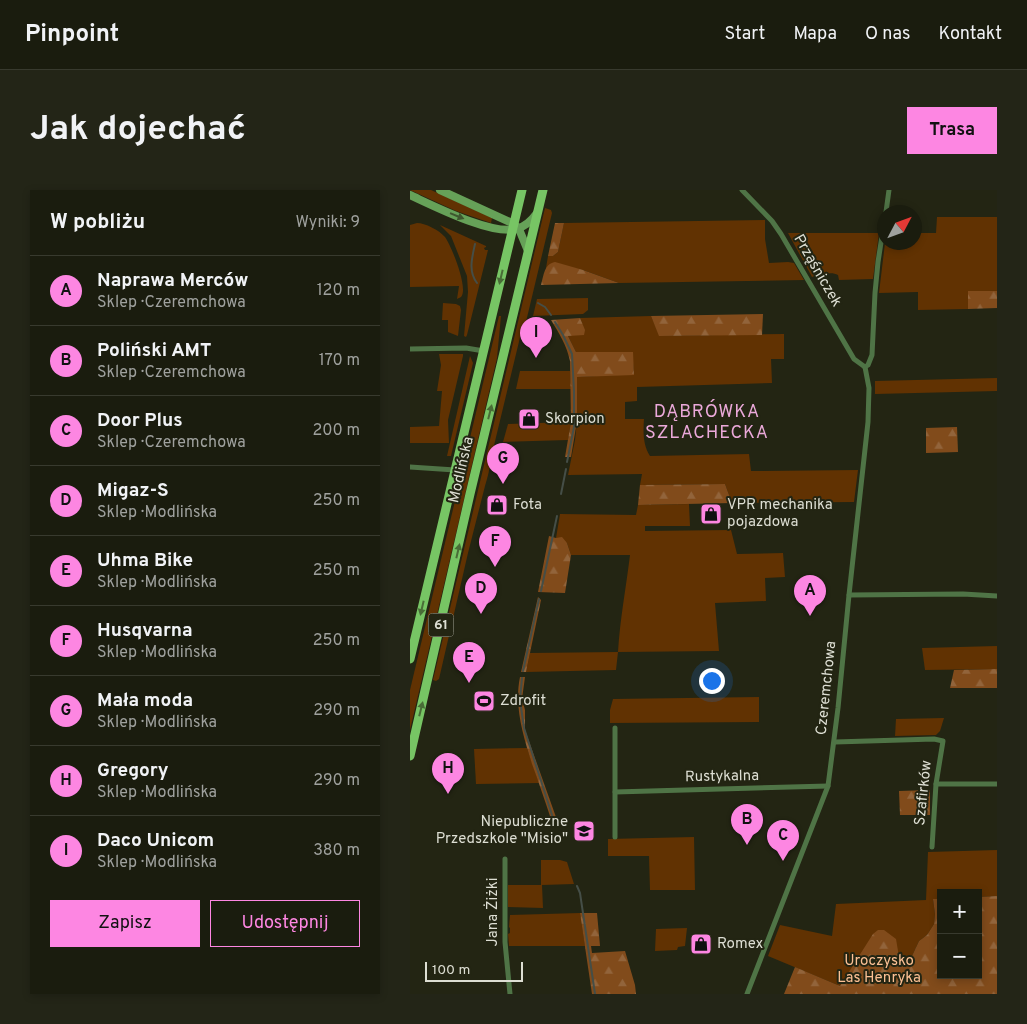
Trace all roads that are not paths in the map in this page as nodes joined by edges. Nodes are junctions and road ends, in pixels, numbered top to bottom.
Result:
1 (440, 190) edge
2 (522, 190) edge
3 (544, 190) edge
4 (742, 190) edge
5 (890, 190) edge
6 (410, 195) edge
7 (518, 205) junction
8 (887, 205) edge
9 (537, 213) junction
10 (496, 215) junction
11 (493, 227) junction
12 (515, 227) junction
13 (508, 248) junction
14 (880, 250) edge
15 (528, 251) junction
16 (410, 349) edge
17 (484, 351) junction
18 (864, 367) junction
19 (410, 467) edge
20 (455, 470) junction
21 (849, 595) junction
22 (997, 596) edge
23 (410, 658) edge
24 (615, 728) dead end
25 (835, 742) junction
26 (410, 756) edge
27 (936, 784) junction
28 (997, 784) edge
29 (828, 786) junction
30 (615, 792) junction
31 (615, 837) dead end
32 (932, 847) dead end
33 (505, 859) dead end
34 (510, 994) edge
35 (747, 994) edge

1 - 10 street
2 - 7 main road, Modlińska / 61
3 - 9 main road, Modlińska / 61
4 - 18 street, Prząśniczek
5 - 8 street
6 -> 11 street
7 - 10 street
7 - 12 main road, Modlińska / 61
9 - 12 street
9 - 15 main road, Modlińska / 61
10 - 12 street
11 - 12 street
11 - 13 street
12 - 13 main road, Modlińska / 61
12 - 15 street
13 -> 17 main road, Modlińska / 61
14 - 18 street
26 -> 15 main road, Modlińska / 61
16 - 17 street
17 - 20 main road, Modlińska / 61
18 - 21 street, Czeremchowa
19 - 20 street
20 -> 23 main road, Modlińska / 61
21 - 22 street
21 - 25 street, Czeremchowa
24 - 30 street
25 - 27 street, Szafirków
25 - 29 street, Czeremchowa
27 - 28 street
27 - 32 street, Szafirków
29 - 30 street, Rustykalna
29 - 35 street, Czeremchowa
30 - 31 street
33 - 34 street, Jana Żiżki

